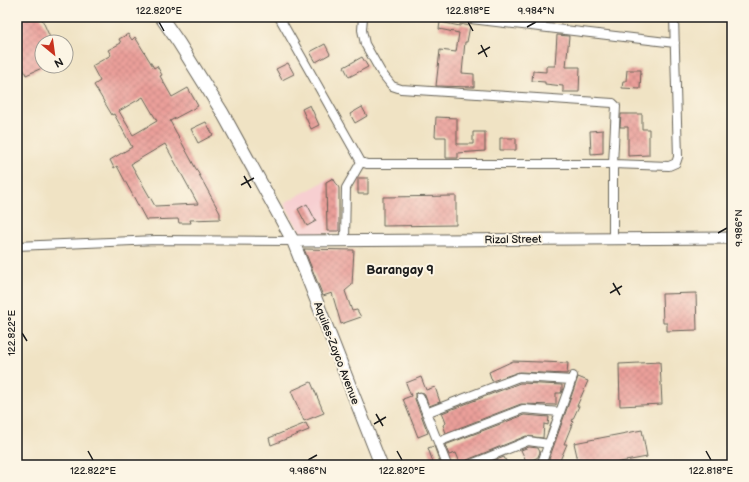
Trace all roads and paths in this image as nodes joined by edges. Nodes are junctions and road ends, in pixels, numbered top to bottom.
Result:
1 (161, 17) edge
2 (279, 17) edge
3 (363, 17) edge
4 (454, 17) edge
5 (674, 17) edge
6 (675, 43) junction
7 (361, 162) junction
8 (612, 164) junction
9 (613, 238) junction
10 (732, 238) edge
11 (293, 241) junction
12 (345, 241) junction
13 (17, 246) edge
14 (420, 397) dead end
15 (426, 412) junction
16 (560, 412) junction
17 (438, 442) junction
18 (549, 444) junction
19 (381, 465) edge
20 (447, 465) edge
21 (469, 465) edge
22 (541, 465) edge

1 - 11 highway, Aquiles-Zayco Avenue
2 - 7 street
3 - 8 street
4 - 6 street
5 - 6 street
6 - 8 street
7 - 8 street
7 - 12 street
8 - 9 street
9 - 10 main road, Rizal Street
9 - 12 main road, Rizal Street
11 - 12 main road, Rizal Street
11 - 13 street
11 - 19 highway, Aquiles-Zayco Avenue
14 - 15 street
15 - 16 street
15 - 17 street
16 - 17 street
16 - 18 street
17 - 20 street
18 - 21 street
18 - 22 street

